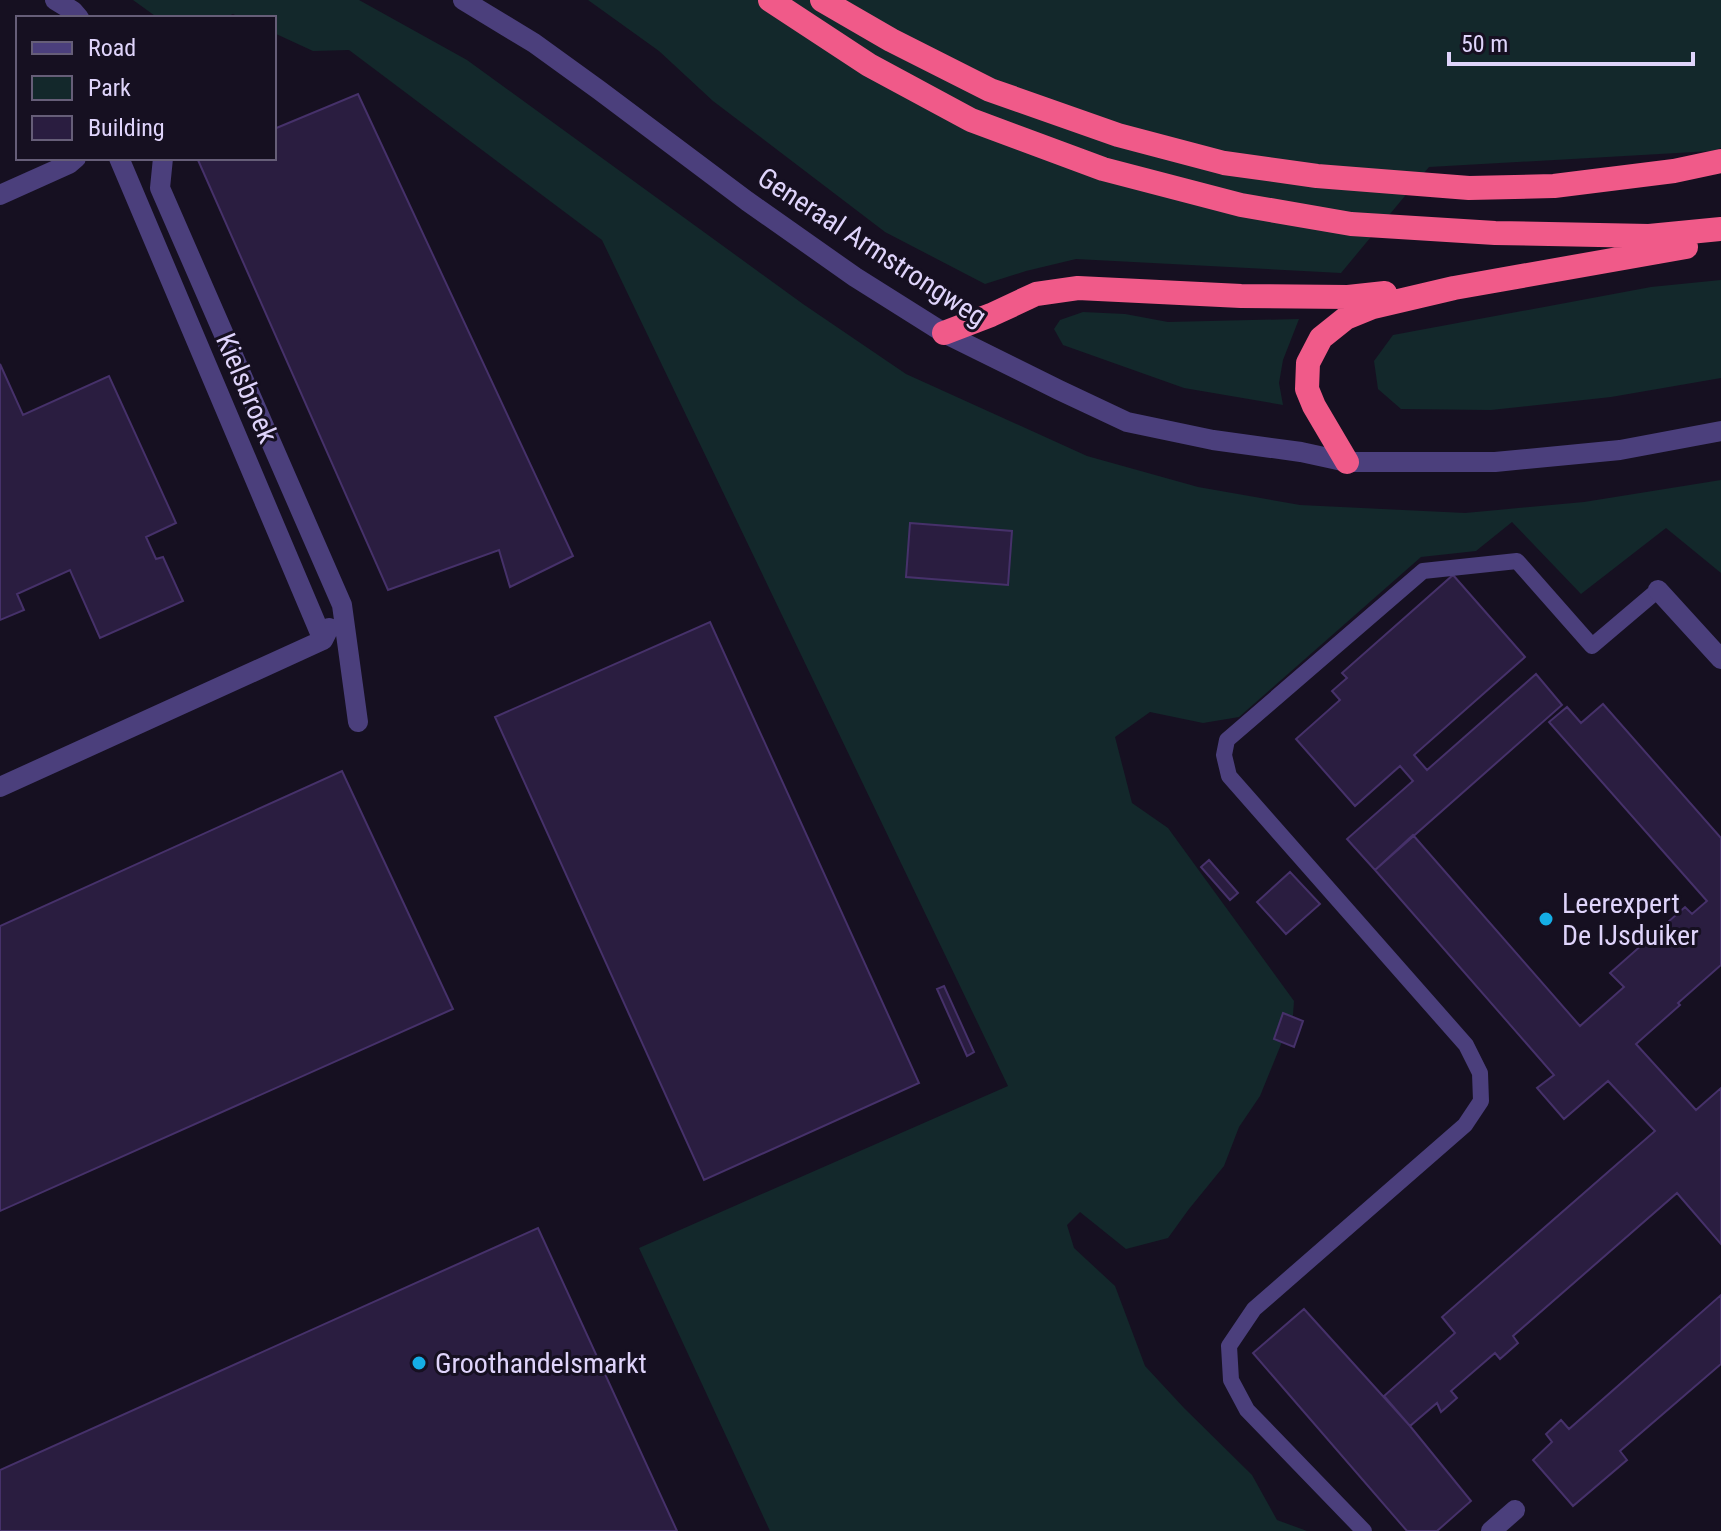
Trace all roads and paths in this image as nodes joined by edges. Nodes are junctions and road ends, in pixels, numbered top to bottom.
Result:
1 (55, 0) edge
2 (463, 0) edge
3 (770, 0) edge
4 (822, 0) edge
5 (78, 16) edge
6 (74, 160) edge
7 (120, 160) edge
8 (163, 160) edge
9 (1721, 161) edge
10 (0, 195) edge
11 (1721, 229) edge
12 (1721, 241) edge
13 (1454, 288) junction
14 (944, 333) junction
15 (1721, 431) edge
16 (1347, 462) junction
17 (1658, 590) joint
18 (342, 605) junction
19 (323, 640) junction
20 (1721, 659) edge
21 (358, 722) dead end
22 (0, 787) edge
23 (1515, 1510) dead end
24 (1364, 1531) edge
25 (1491, 1531) edge

1 - 5 street
2 - 14 street, Generaal Armstrongweg
3 - 11 highway
4 - 9 highway
6 - 10 street
7 - 19 street, Kielsbroek
8 - 18 street
12 - 13 highway
13 - 14 highway
13 - 16 highway
14 - 16 street, Generaal Armstrongweg
15 - 16 street, Generaal Armstrongweg
17 - 20 street
17 - 24 lane
18 - 19 street
18 - 21 street
19 - 22 street
23 - 25 street

